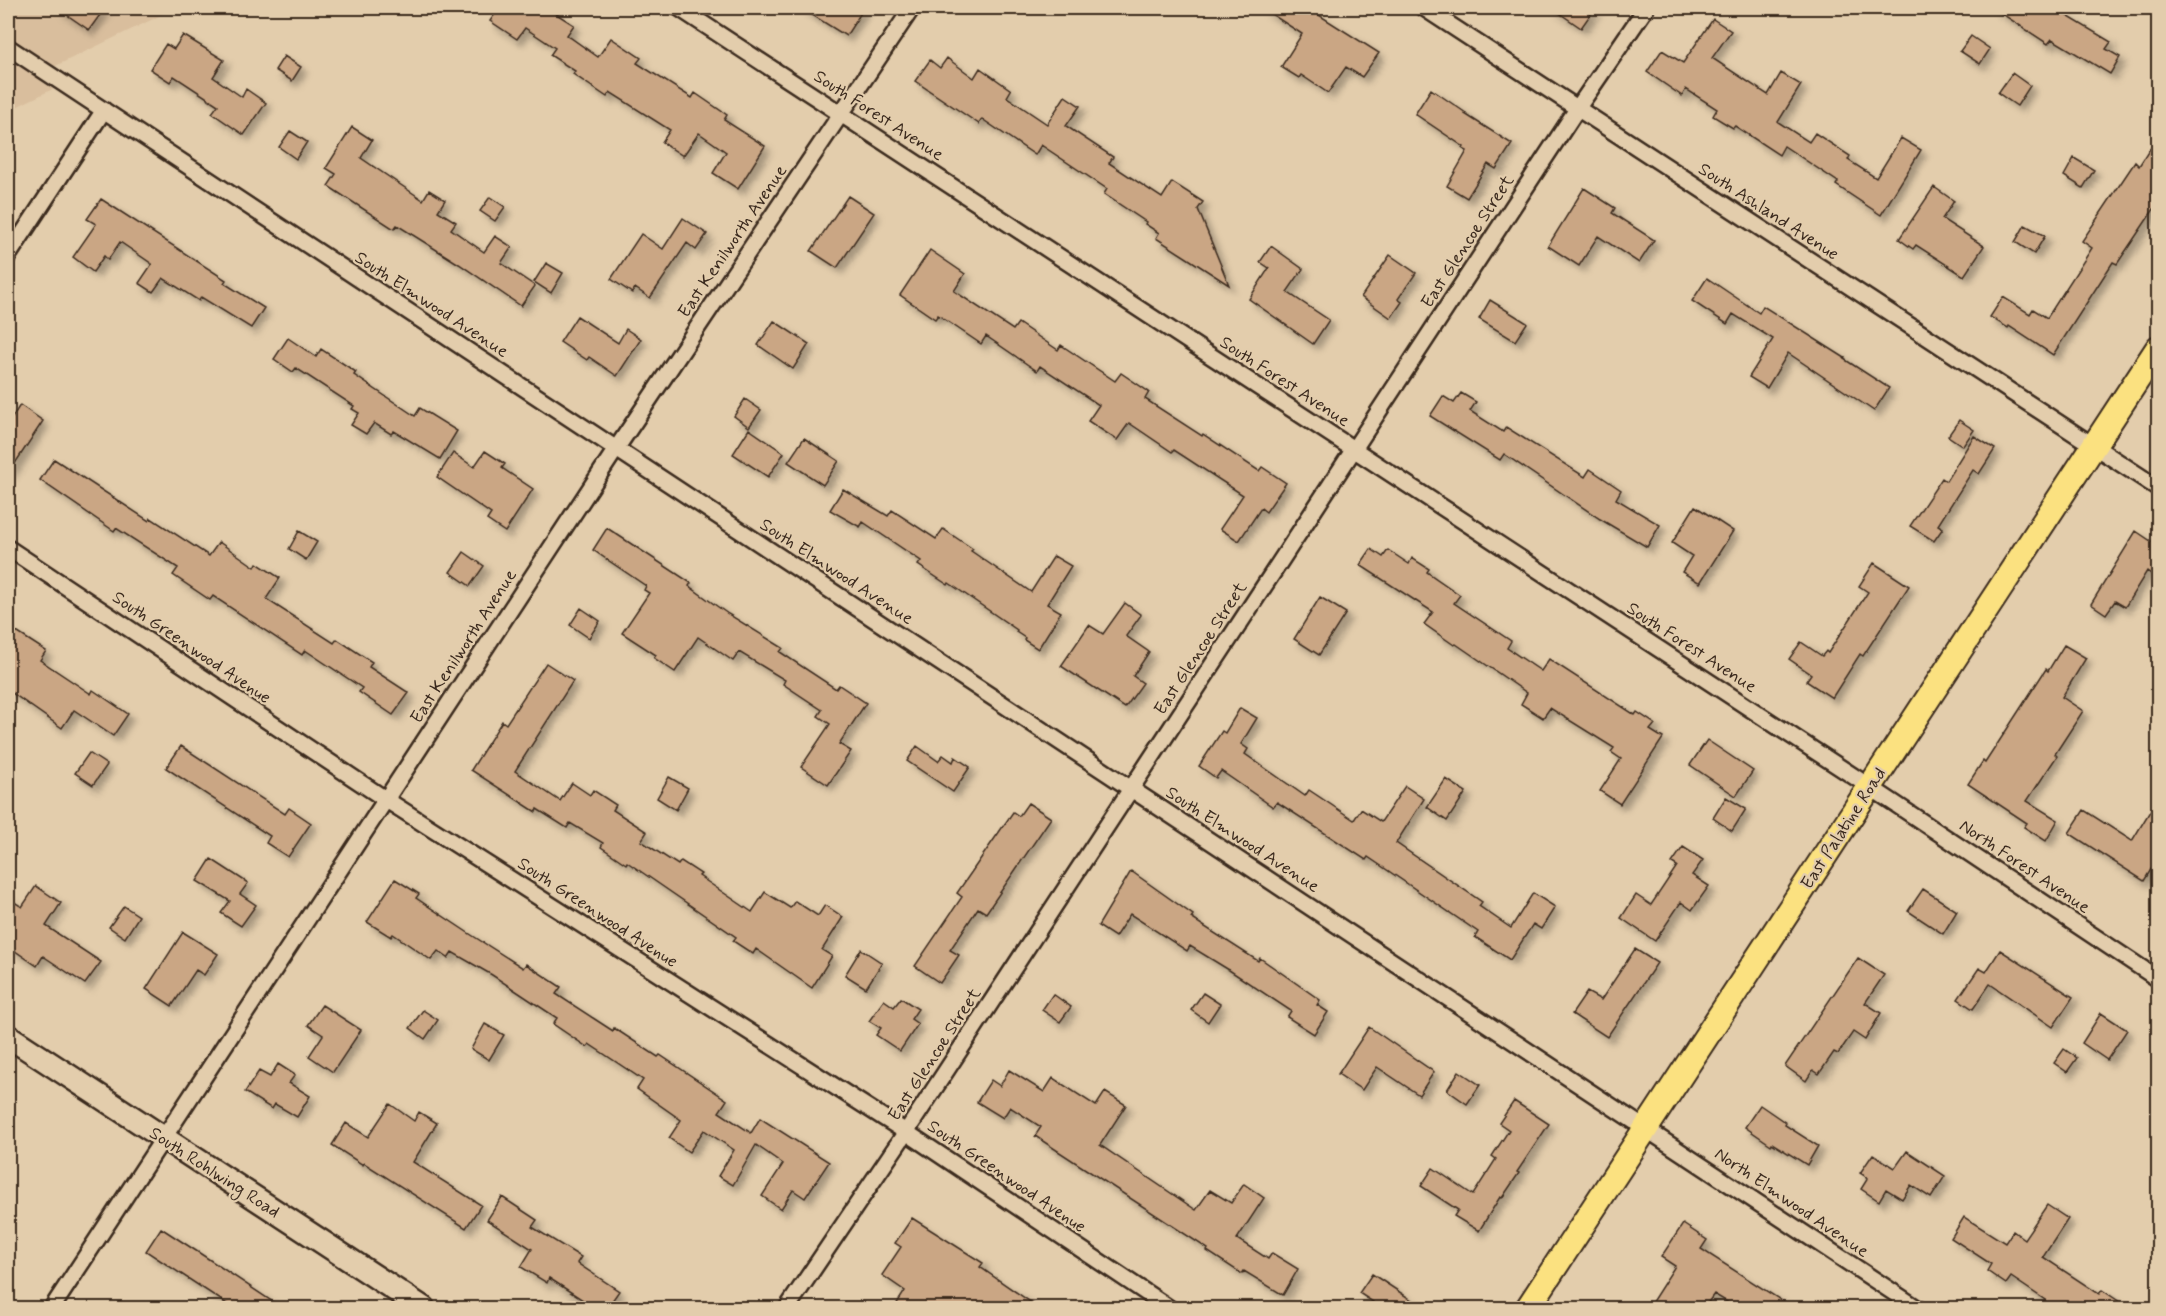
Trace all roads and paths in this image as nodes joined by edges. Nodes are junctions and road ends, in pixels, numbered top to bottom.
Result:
1 (679, 8) edge
2 (912, 8) edge
3 (1424, 8) edge
4 (1646, 8) edge
5 (8, 47) edge
6 (1577, 109) junction
7 (104, 110) junction
8 (841, 113) junction
9 (8, 256) edge
10 (2158, 348) edge
11 (2094, 446) junction
12 (616, 449) junction
13 (1354, 449) junction
14 (2158, 488) edge
15 (8, 548) edge
16 (1870, 787) junction
17 (1131, 789) junction
18 (385, 799) junction
19 (2158, 979) edge
20 (8, 1036) edge
21 (1646, 1129) junction
22 (906, 1132) junction
23 (164, 1138) junction
24 (52, 1308) edge
25 (423, 1308) edge
26 (787, 1308) edge
27 (1169, 1308) edge
28 (1528, 1308) edge
29 (1917, 1308) edge

1 - 8 street, South Forest Avenue
2 - 8 street, East Kenilworth Avenue
3 - 6 street, South Ashland Avenue
4 - 6 street, East Glencoe Street
5 - 7 street, South Elmwood Avenue
6 - 11 street, South Ashland Avenue
6 - 13 street, East Glencoe Street
7 - 9 street
7 - 12 street, South Elmwood Avenue
8 - 12 street, East Kenilworth Avenue
8 - 13 street, South Forest Avenue
10 - 11 main road, East Palatine Road
11 - 14 street, South Ashland Avenue
11 - 16 main road, East Palatine Road
12 - 17 street, South Elmwood Avenue
12 - 18 street, East Kenilworth Avenue
13 - 16 street, South Forest Avenue
13 - 17 street, East Glencoe Street
15 - 18 street, South Greenwood Avenue
16 - 19 street, North Forest Avenue
16 - 21 main road, East Palatine Road
17 - 21 street, South Elmwood Avenue
17 - 22 street, East Glencoe Street
18 - 22 street, South Greenwood Avenue
18 - 23 street, East Kenilworth Avenue
20 - 23 street, South Rohlwing Road
21 - 28 main road, East Palatine Road
21 - 29 street, North Elmwood Avenue
22 - 26 street, East Glencoe Street
22 - 27 street, South Greenwood Avenue
23 - 24 street, East Kenilworth Avenue
23 - 25 street, South Rohlwing Road

